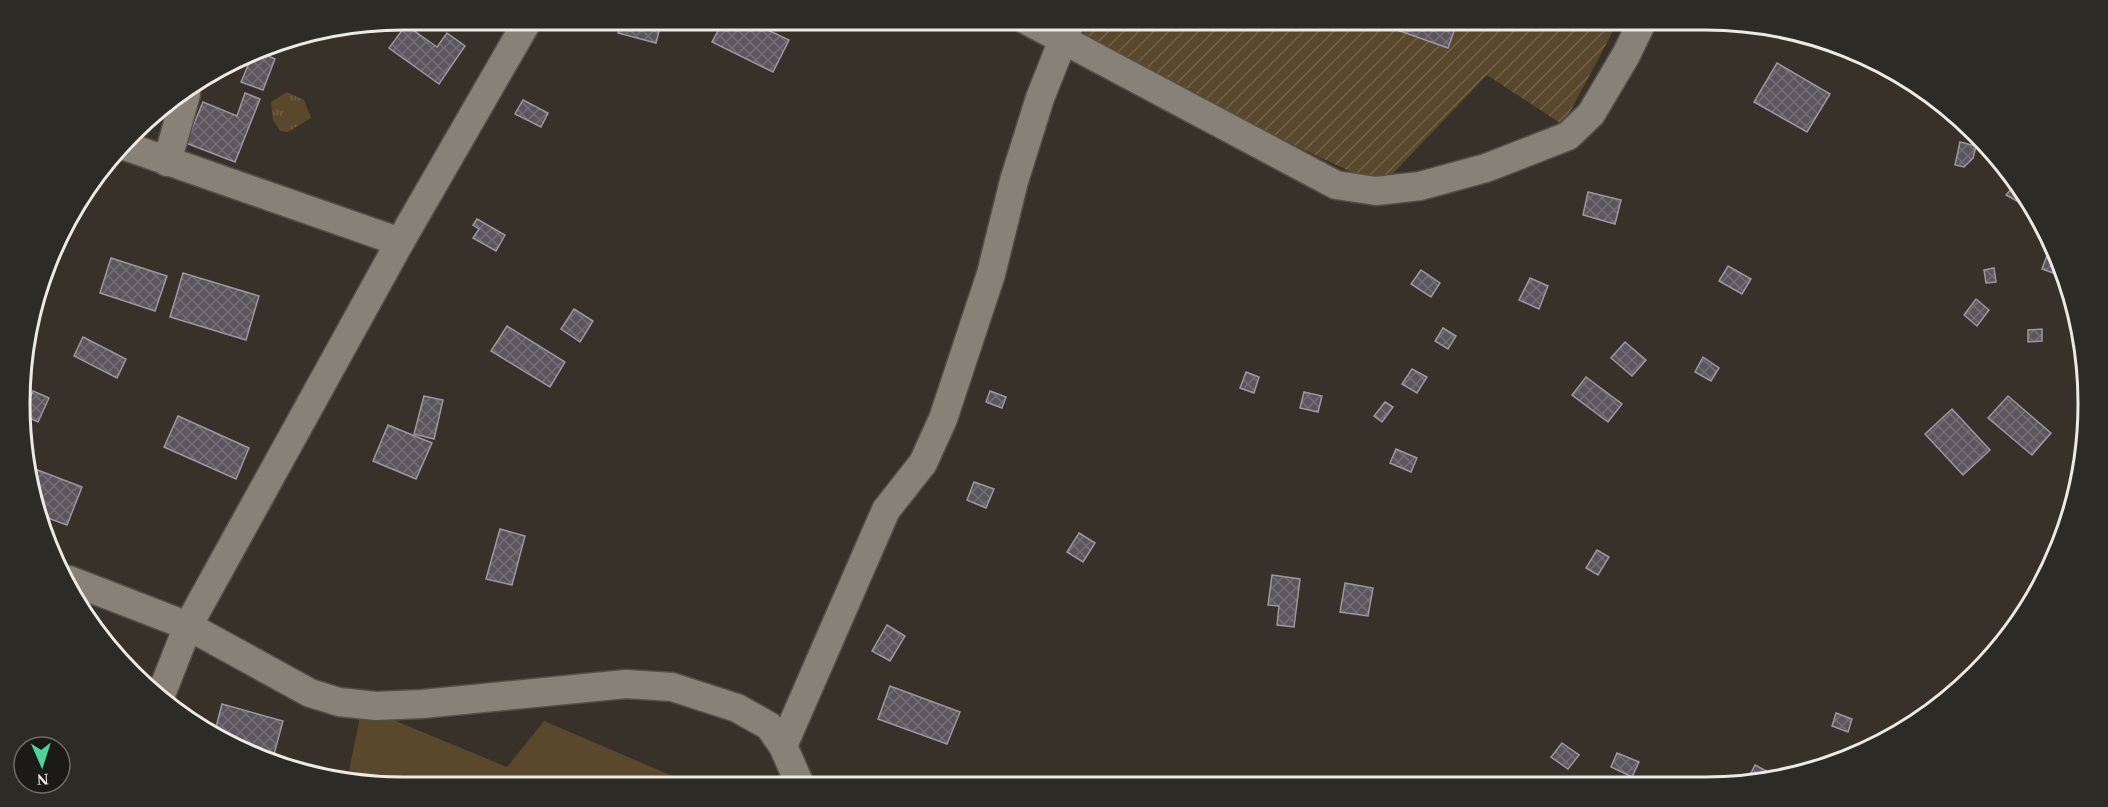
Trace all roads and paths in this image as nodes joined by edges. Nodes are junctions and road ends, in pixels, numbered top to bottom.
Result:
1 (522, 30) edge
2 (1068, 30) edge
3 (1070, 30) edge
4 (1638, 30) edge
5 (184, 101) edge
6 (131, 148) edge
7 (167, 162) junction
8 (400, 242) junction
9 (76, 583) edge
10 (188, 626) junction
11 (163, 689) edge
12 (783, 746) junction
13 (797, 777) edge

1 - 8 street
2 - 12 street
3 - 4 street
5 - 7 street
6 - 7 street
7 - 8 street
8 - 10 street
9 - 10 street
10 - 11 street
10 - 12 street
12 - 13 street

